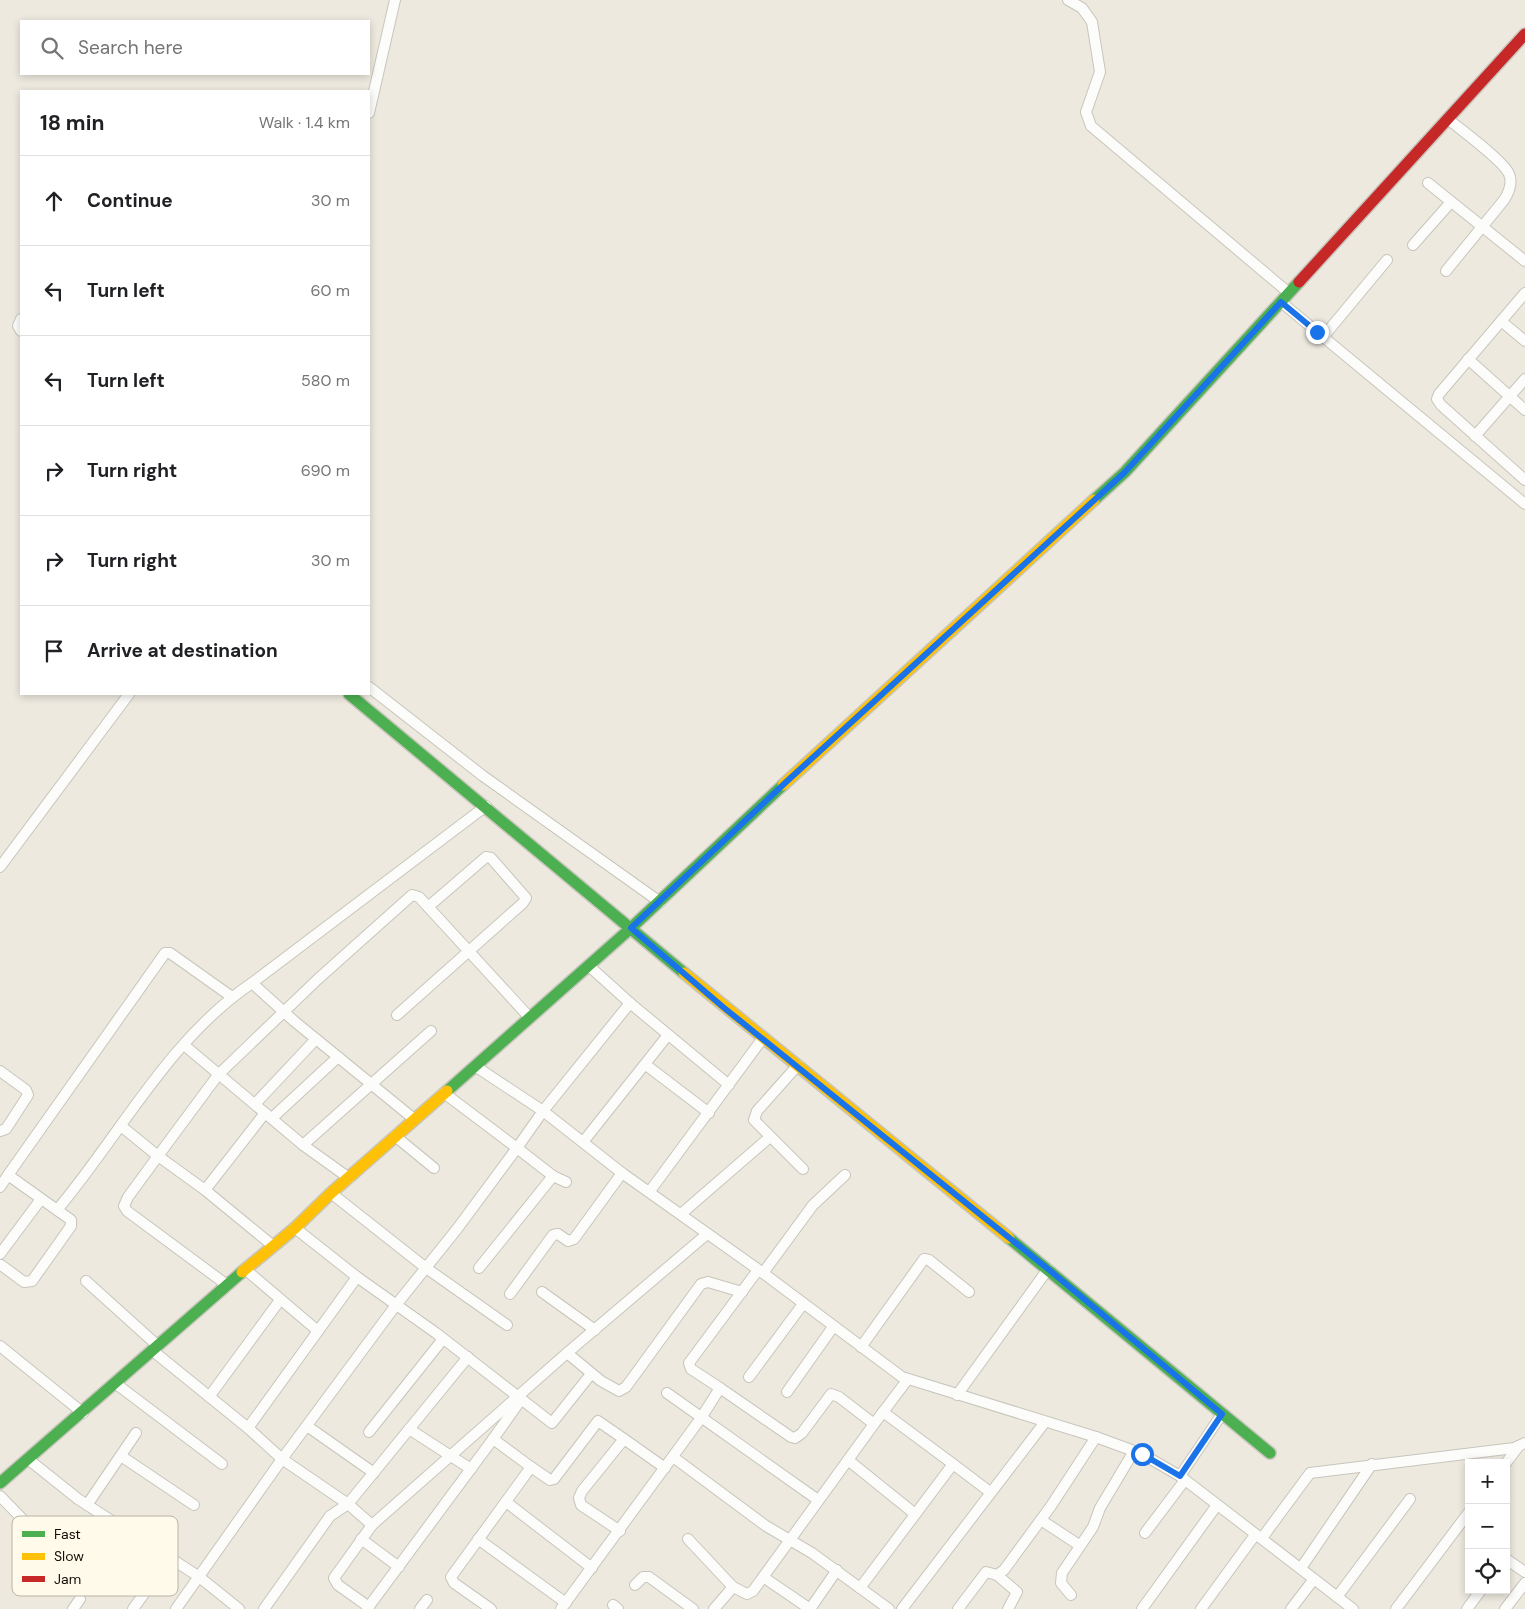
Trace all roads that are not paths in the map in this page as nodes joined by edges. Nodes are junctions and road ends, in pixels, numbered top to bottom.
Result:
1 (395, 0) edge
2 (1068, 0) edge
3 (1525, 34) edge
4 (370, 109) edge
5 (1448, 119) junction
6 (1428, 183) dead end
7 (1451, 202) junction
8 (1481, 227) junction
9 (1413, 245) dead end
10 (1387, 260) dead end
11 (1525, 261) edge
12 (1446, 271) dead end
13 (1289, 293) junction
14 (1525, 293) edge
15 (1281, 302) junction
16 (1501, 321) junction
17 (1323, 337) junction
18 (1525, 341) edge
19 (1468, 359) junction
20 (1525, 379) edge
21 (1510, 396) junction
22 (1525, 410) edge
23 (1475, 436) junction
24 (1525, 480) edge
25 (1525, 504) edge
26 (370, 688) edge
27 (128, 695) edge
28 (350, 695) edge
29 (486, 806) junction
30 (0, 867) edge
31 (660, 902) junction
32 (428, 906) junction
33 (631, 928) junction
34 (468, 950) junction
35 (589, 966) junction
36 (252, 983) junction
37 (232, 997) junction
38 (630, 1003) junction
39 (284, 1012) junction
40 (397, 1015) dead end
41 (530, 1018) junction
42 (431, 1032) dead end
43 (668, 1034) junction
44 (763, 1038) junction
45 (316, 1039) junction
46 (184, 1045) junction
47 (338, 1057) junction
48 (646, 1065) junction
49 (798, 1065) junction
50 (475, 1066) junction
51 (0, 1071) edge
52 (218, 1075) junction
53 (372, 1085) junction
54 (729, 1085) junction
55 (444, 1093) junction
56 (255, 1104) junction
57 (543, 1111) junction
58 (709, 1113) junction
59 (269, 1116) junction
60 (414, 1120) junction
61 (120, 1126) junction
62 (0, 1131) edge
63 (395, 1136) junction
64 (770, 1137) junction
65 (583, 1142) junction
66 (303, 1145) junction
67 (517, 1148) junction
68 (158, 1156) junction
69 (434, 1168) dead end
70 (804, 1170) dead end
71 (622, 1173) junction
72 (8, 1175) junction
73 (845, 1175) dead end
74 (553, 1176) junction
75 (349, 1178) junction
76 (566, 1182) dead end
77 (0, 1187) edge
78 (205, 1190) junction
79 (650, 1191) junction
80 (331, 1193) junction
81 (40, 1199) junction
82 (57, 1210) junction
83 (681, 1214) junction
84 (295, 1228) junction
85 (707, 1234) junction
86 (272, 1245) junction
87 (0, 1254) edge
88 (0, 1266) edge
89 (426, 1268) junction
90 (479, 1268) dead end
91 (1048, 1269) junction
92 (246, 1270) junction
93 (760, 1271) junction
94 (357, 1277) junction
95 (86, 1281) dead end
96 (227, 1285) junction
97 (542, 1292) dead end
98 (742, 1292) junction
99 (969, 1292) dead end
100 (510, 1294) dead end
101 (280, 1300) junction
102 (802, 1304) junction
103 (396, 1305) junction
104 (507, 1326) dead end
105 (833, 1327) junction
106 (595, 1330) junction
107 (318, 1331) junction
108 (443, 1339) junction
109 (0, 1346) edge
110 (860, 1347) junction
111 (155, 1348) junction
112 (567, 1353) junction
113 (468, 1358) junction
114 (591, 1374) junction
115 (749, 1376) dead end
116 (908, 1379) junction
117 (115, 1383) junction
118 (720, 1388) junction
119 (787, 1392) dead end
120 (667, 1393) dead end
121 (957, 1395) junction
122 (209, 1397) junction
123 (518, 1399) junction
124 (883, 1412) junction
125 (83, 1413) junction
126 (1222, 1414) junction
127 (701, 1418) junction
128 (1045, 1422) junction
129 (874, 1424) junction
130 (307, 1426) junction
131 (248, 1428) junction
132 (409, 1429) junction
133 (369, 1432) dead end
134 (136, 1433) dead end
135 (1096, 1437) junction
136 (493, 1439) junction
137 (624, 1439) junction
138 (1521, 1448) edge
139 (1134, 1451) junction
140 (1270, 1453) dead end
141 (450, 1454) junction
142 (121, 1456) junction
143 (673, 1457) junction
144 (28, 1459) junction
145 (282, 1459) junction
146 (1510, 1459) edge
147 (848, 1460) junction
148 (222, 1464) dead end
149 (953, 1464) junction
150 (1372, 1464) junction
151 (531, 1467) junction
152 (665, 1468) junction
153 (470, 1469) junction
154 (374, 1473) junction
155 (1183, 1478) junction
156 (0, 1484) edge
157 (990, 1492) junction
158 (0, 1496) edge
159 (1410, 1499) dead end
160 (818, 1500) junction
161 (506, 1502) junction
162 (348, 1504) junction
163 (87, 1505) junction
164 (194, 1505) dead end
165 (1216, 1505) junction
166 (915, 1514) junction
167 (19, 1516) edge
168 (104, 1516) edge
169 (1465, 1517) edge
170 (1040, 1520) junction
171 (372, 1525) junction
172 (620, 1531) junction
173 (1145, 1533) dead end
174 (1259, 1537) junction
175 (478, 1538) junction
176 (688, 1539) dead end
177 (361, 1540) junction
178 (789, 1540) junction
179 (1079, 1545) junction
180 (1510, 1562) edge
181 (178, 1563) edge
182 (399, 1567) junction
183 (592, 1568) junction
184 (1301, 1568) junction
185 (837, 1570) junction
186 (1525, 1572) edge
187 (997, 1575) junction
188 (198, 1576) junction
189 (763, 1577) junction
190 (1314, 1579) junction
191 (1525, 1583) edge
192 (635, 1585) dead end
193 (733, 1588) junction
194 (860, 1588) junction
195 (1478, 1594) edge
196 (1071, 1595) dead end
197 (142, 1596) edge
198 (1337, 1597) junction
199 (80, 1599) dead end
200 (427, 1600) dead end
201 (480, 1606) edge
202 (563, 1606) edge
203 (368, 1608) edge
204 (73, 1609) edge
205 (133, 1609) edge
206 (176, 1609) edge
207 (239, 1609) edge
208 (264, 1609) edge
209 (420, 1609) edge
210 (491, 1609) edge
211 (693, 1609) edge
212 (714, 1609) edge
213 (810, 1609) edge
214 (889, 1609) edge
215 (902, 1609) edge
216 (958, 1609) edge
217 (1008, 1609) edge
218 (1142, 1609) edge
219 (1201, 1609) edge
220 (1291, 1609) edge
221 (1353, 1609) edge
222 (1396, 1609) edge
223 (1467, 1609) edge
224 (1504, 1609) edge

1 - 4 street
2 - 13 street
3 - 5 street
5 - 8 street
5 - 13 street
6 - 7 street
7 - 8 street
7 - 9 street
8 - 11 street
8 - 12 street
10 - 17 street
13 - 15 street
14 - 16 street
15 - 17 street
15 - 31 street
16 - 18 street
16 - 19 street
17 - 25 street
19 - 21 street
19 - 23 street
20 - 21 street
21 - 22 street
21 - 23 street
23 - 24 street
26 - 31 street
27 - 30 street
28 - 29 street
29 - 33 street
29 - 36 street
31 - 33 street
32 - 34 street
32 - 34 street
32 - 39 street
33 - 35 street
33 - 44 street
34 - 40 street
34 - 41 street
35 - 38 street
35 - 41 street
36 - 37 street
36 - 39 street
37 - 46 street
37 - 72 street
38 - 43 street
38 - 57 street
39 - 45 street
39 - 52 street
41 - 50 street
42 - 53 street
43 - 48 street
43 - 54 street
44 - 49 street
44 - 54 street
45 - 47 street
45 - 56 street
46 - 52 street
46 - 61 street
47 - 53 street
47 - 59 street
48 - 58 street
48 - 65 street
49 - 64 street
49 - 91 street
50 - 55 street
50 - 57 street
51 - 62 street
52 - 56 street
52 - 68 street
53 - 60 street
53 - 66 street
54 - 58 street
55 - 60 street
55 - 67 street
56 - 59 street
57 - 65 street
57 - 67 street
58 - 79 street
59 - 66 street
59 - 78 street
60 - 63 street
61 - 68 street
61 - 82 street
63 - 69 street
63 - 75 street
64 - 70 street
64 - 83 street
65 - 71 street
66 - 75 street
67 - 74 street
67 - 89 street
68 - 78 street
68 - 96 street
71 - 79 street
71 - 100 street
72 - 77 street
72 - 81 street
73 - 93 street
74 - 76 street
74 - 90 street
75 - 80 street
78 - 86 street
79 - 83 street
80 - 84 street
80 - 89 street
81 - 82 street
81 - 87 street
82 - 88 street
83 - 85 street
84 - 86 street
84 - 94 street
85 - 93 street
85 - 106 street
86 - 92 street
89 - 103 street
89 - 104 street
91 - 121 street
91 - 126 street
92 - 96 street
92 - 101 street
93 - 98 street
93 - 102 street
94 - 103 street
94 - 107 street
95 - 111 street
96 - 111 street
97 - 106 street
98 - 114 street
98 - 118 street
99 - 110 street
101 - 107 street
101 - 122 street
102 - 105 street
102 - 115 street
103 - 108 street
103 - 130 street
105 - 110 street
105 - 119 street
106 - 112 street
107 - 131 street
108 - 113 street
108 - 133 street
109 - 125 street
110 - 116 street
111 - 117 street
111 - 122 street
112 - 114 street
112 - 123 street
113 - 123 street
113 - 132 street
114 - 123 street
116 - 121 street
116 - 124 street
117 - 125 street
117 - 148 street
118 - 127 street
118 - 129 street
120 - 127 street
121 - 128 street
122 - 131 street
123 - 136 street
123 - 141 street
124 - 129 street
124 - 149 street
125 - 144 street
126 - 140 street
126 - 155 street
127 - 143 street
127 - 160 street
128 - 135 street
128 - 157 street
129 - 147 street
130 - 145 street
130 - 154 street
131 - 145 street
132 - 141 street
132 - 154 street
134 - 142 street
135 - 139 street
135 - 170 street
136 - 151 street
136 - 153 street
137 - 151 street
137 - 152 street
137 - 172 street
138 - 146 street
138 - 150 street
139 - 155 street
139 - 179 street
141 - 153 street
141 - 171 street
142 - 163 street
142 - 164 street
143 - 152 street
143 - 178 street
144 - 156 street
144 - 163 street
145 - 162 street
145 - 188 street
147 - 160 street
147 - 166 street
149 - 157 street
149 - 166 street
150 - 174 street
150 - 184 street
151 - 161 street
152 - 172 street
153 - 182 street
154 - 162 street
155 - 165 street
155 - 173 street
157 - 215 street
158 - 167 street
159 - 198 street
160 - 178 street
161 - 175 street
161 - 183 street
162 - 171 street
162 - 208 street
163 - 168 street
165 - 174 street
165 - 218 street
166 - 194 street
169 - 222 street
170 - 179 street
170 - 187 street
171 - 177 street
172 - 183 street
174 - 184 street
174 - 219 street
175 - 201 street
175 - 202 street
176 - 193 street
177 - 182 street
177 - 203 street
178 - 185 street
178 - 189 street
179 - 196 street
180 - 186 street
181 - 188 street
182 - 203 street
183 - 202 street
184 - 190 street
185 - 194 street
185 - 213 street
187 - 216 street
187 - 217 street
188 - 206 street
188 - 207 street
189 - 193 street
189 - 213 street
190 - 198 street
190 - 220 street
191 - 224 street
192 - 211 street
193 - 212 street
194 - 214 street
195 - 223 street
197 - 205 street
198 - 221 street
199 - 204 street
200 - 209 street
201 - 210 street

